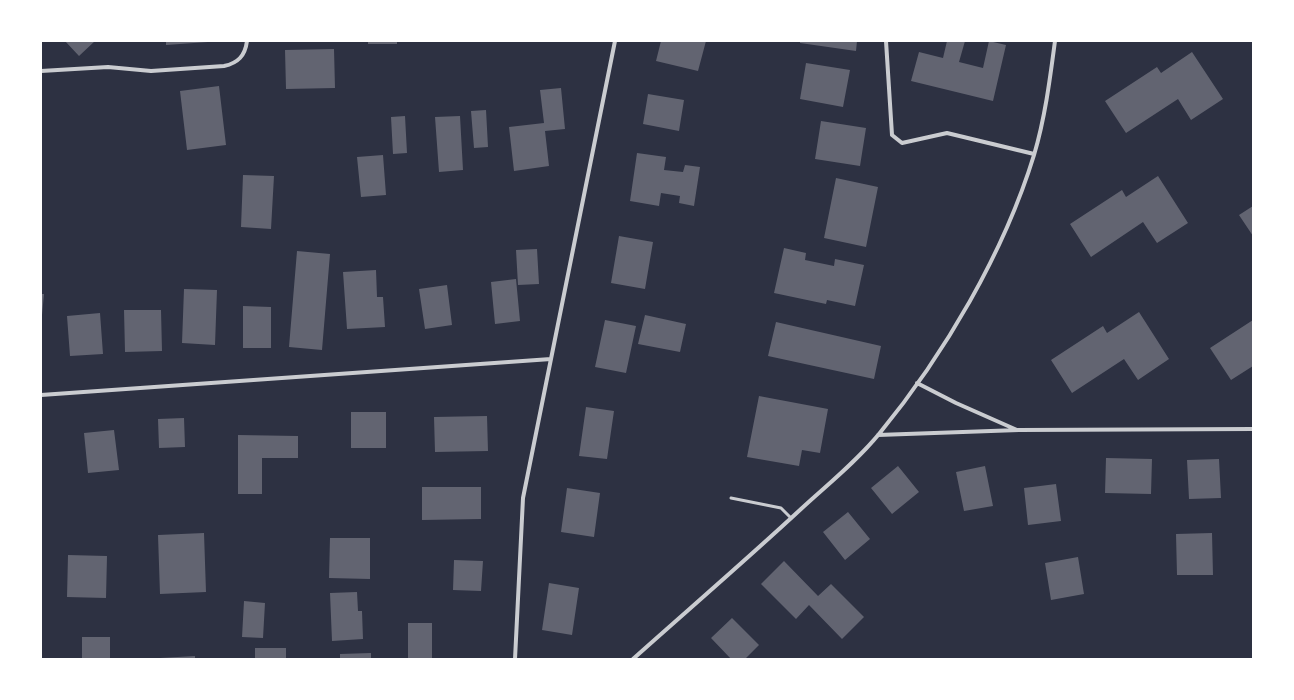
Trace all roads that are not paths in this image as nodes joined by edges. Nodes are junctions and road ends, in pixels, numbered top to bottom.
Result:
1 (247, 41) edge
2 (615, 41) edge
3 (886, 41) edge
4 (1055, 41) edge
5 (41, 71) edge
6 (1034, 154) junction
7 (552, 359) junction
8 (918, 383) junction
9 (41, 395) edge
10 (1253, 429) edge
11 (1019, 430) junction
12 (878, 435) junction
13 (731, 498) dead end
14 (791, 518) junction
15 (515, 659) edge
16 (634, 659) edge

1 - 5 street
2 - 7 street
3 - 6 street
4 - 6 street
6 - 8 street
7 - 9 street
7 - 15 street
8 - 11 street
8 - 12 street
10 - 11 street
11 - 12 street
12 - 14 street
13 - 14 lane
14 - 16 street

